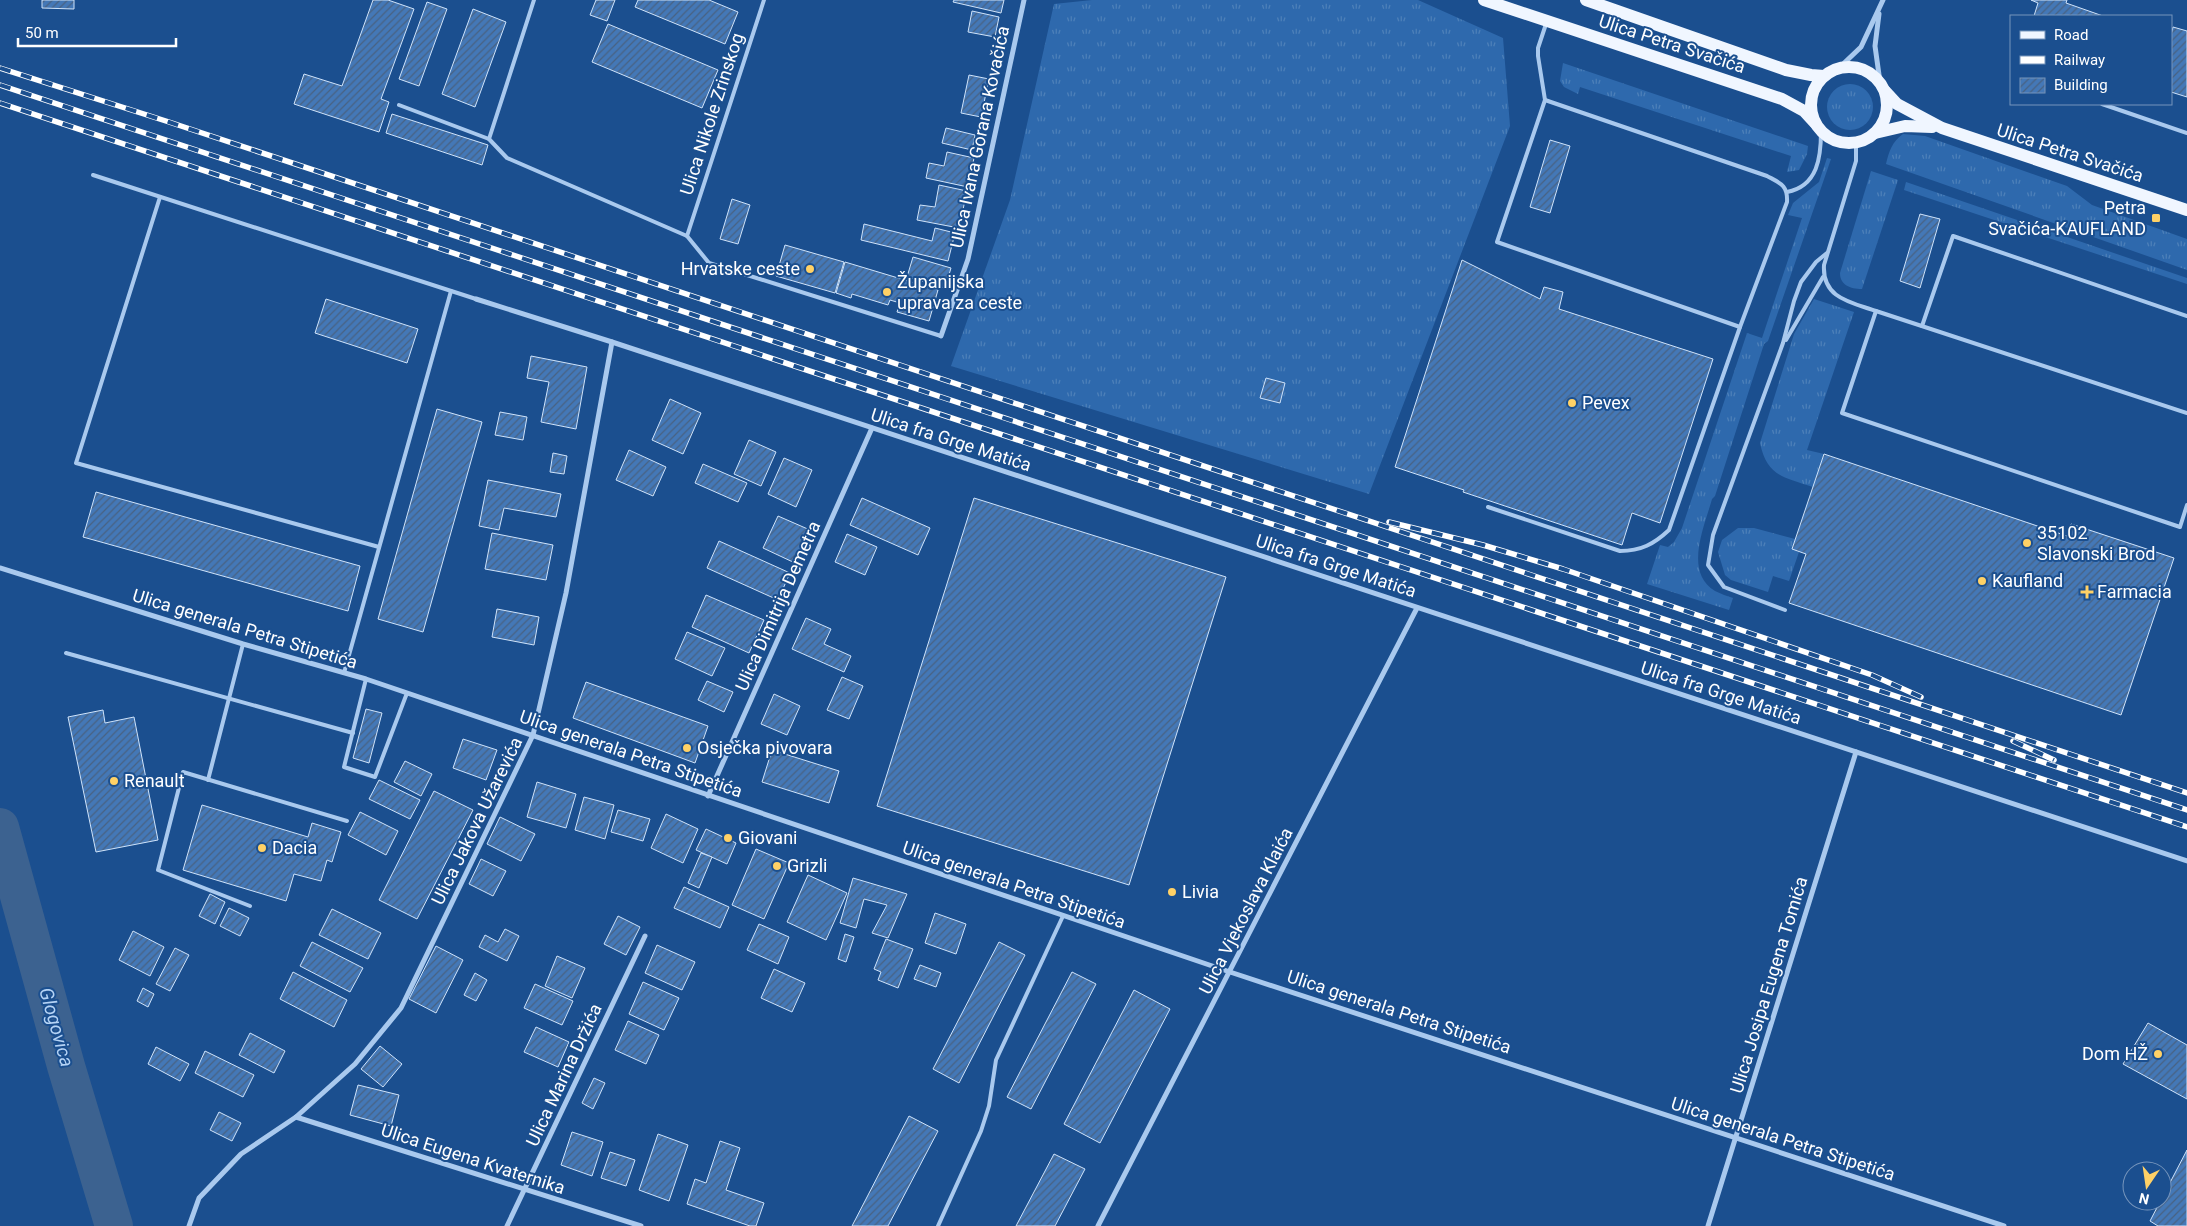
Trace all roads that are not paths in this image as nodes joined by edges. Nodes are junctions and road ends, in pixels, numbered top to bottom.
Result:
1 (534, 0) edge
2 (764, 0) edge
3 (1024, 0) edge
4 (1484, 0) edge
5 (1586, 0) edge
6 (1882, 0) edge
7 (1879, 9) junction
8 (1548, 21) junction
9 (1840, 68) junction
10 (1824, 76) junction
11 (1882, 87) junction
12 (1545, 100) junction
13 (399, 105) dead end
14 (2105, 105) edge
15 (1818, 127) junction
16 (1942, 128) junction
17 (1875, 133) junction
18 (2187, 133) edge
19 (489, 139) junction
20 (1856, 142) junction
21 (93, 175) dead end
22 (1787, 192) junction
23 (160, 197) junction
24 (2187, 210) edge
25 (687, 236) junction
26 (1828, 253) junction
27 (1823, 276) junction
28 (451, 291) junction
29 (476, 299) joint
30 (1876, 311) junction
31 (2187, 316) edge
32 (1922, 326) junction
33 (1740, 327) junction
34 (941, 336) joint
35 (612, 342) junction
36 (1783, 344) junction
37 (2187, 413) edge
38 (872, 428) junction
39 (2187, 505) edge
40 (1488, 507) dead end
41 (379, 547) junction
42 (0, 568) edge
43 (1417, 608) junction
44 (1785, 610) dead end
45 (243, 644) junction
46 (66, 653) dead end
47 (344, 673) junction
48 (366, 679) junction
49 (407, 693) junction
50 (230, 698) junction
51 (353, 733) junction
52 (534, 735) junction
53 (1856, 752) junction
54 (208, 780) junction
55 (708, 796) junction
56 (347, 821) dead end
57 (2187, 861) edge
58 (250, 906) dead end
59 (1063, 916) junction
60 (645, 936) dead end
61 (1230, 972) junction
62 (296, 1117) junction
63 (1737, 1137) junction
64 (524, 1190) junction
65 (189, 1226) edge
66 (507, 1226) edge
67 (640, 1226) edge
68 (938, 1226) edge
69 (1098, 1226) edge
70 (1708, 1226) edge
71 (2004, 1226) edge

1 - 19 lane
2 - 25 lane, Ulica Nikole Zrinskog
3 - 34 street, Ulica Ivana Gorana Kovačića
4 - 8 main road, Ulica Petra Svačića
5 - 10 main road, Ulica Petra Svačića
6 - 7 street
7 - 9 street
7 - 11 street
8 - 12 lane
8 - 15 main road, Ulica Petra Svačića
9 - 10 main road
9 - 11 main road
10 - 15 main road
11 - 16 main road, Ulica Petra Svačića
11 - 17 main road
12 - 22 lane
12 - 33 lane
13 - 19 lane
14 - 18 lane
15 - 20 main road
15 - 22 lane
16 - 17 main road, Ulica Petra Svačića
16 - 24 main road, Ulica Petra Svačića
17 - 20 main road
19 - 25 lane
20 - 26 lane
21 - 23 lane
22 - 33 lane
23 - 28 lane
23 - 41 lane
25 - 34 lane
26 - 27 lane
26 - 36 lane
27 - 30 lane
27 - 36 lane
28 - 29 lane
28 - 41 lane
29 - 35 street, Ulica fra Grge Matića
30 - 32 lane
30 - 39 lane
31 - 32 lane
32 - 37 lane
33 - 40 lane
35 - 38 street, Ulica fra Grge Matića
35 - 52 street, Ulica Jakova Užarevića
36 - 44 lane
38 - 43 street, Ulica fra Grge Matića
38 - 55 street, Ulica Dimitrija Demetra
41 - 47 lane
42 - 45 street, Ulica generala Petra Stipetića
43 - 53 street, Ulica fra Grge Matića
43 - 61 street, Ulica Vjekoslava Klaića
45 - 47 street, Ulica generala Petra Stipetića
45 - 50 lane
46 - 50 lane
47 - 48 street, Ulica generala Petra Stipetića
48 - 49 street, Ulica generala Petra Stipetića
48 - 51 lane
49 - 51 lane
49 - 52 street, Ulica generala Petra Stipetića
50 - 51 lane
50 - 54 lane
52 - 55 street, Ulica generala Petra Stipetića
52 - 62 street, Ulica Jakova Užarevića
53 - 57 street, Ulica fra Grge Matića
53 - 63 street, Ulica Josipa Eugena Tomića
54 - 56 lane
54 - 58 lane
55 - 59 street, Ulica generala Petra Stipetića
59 - 61 street, Ulica generala Petra Stipetića
59 - 68 lane
60 - 64 street, Ulica Marina Držića
61 - 63 street, Ulica generala Petra Stipetića
61 - 69 street, Ulica Vjekoslava Klaića
62 - 64 street, Ulica Eugena Kvaternika
62 - 65 street, Ulica Jakova Užarevića
63 - 70 street, Ulica Josipa Eugena Tomića
63 - 71 street, Ulica generala Petra Stipetića
64 - 66 street, Ulica Marina Držića
64 - 67 street, Ulica Eugena Kvaternika

